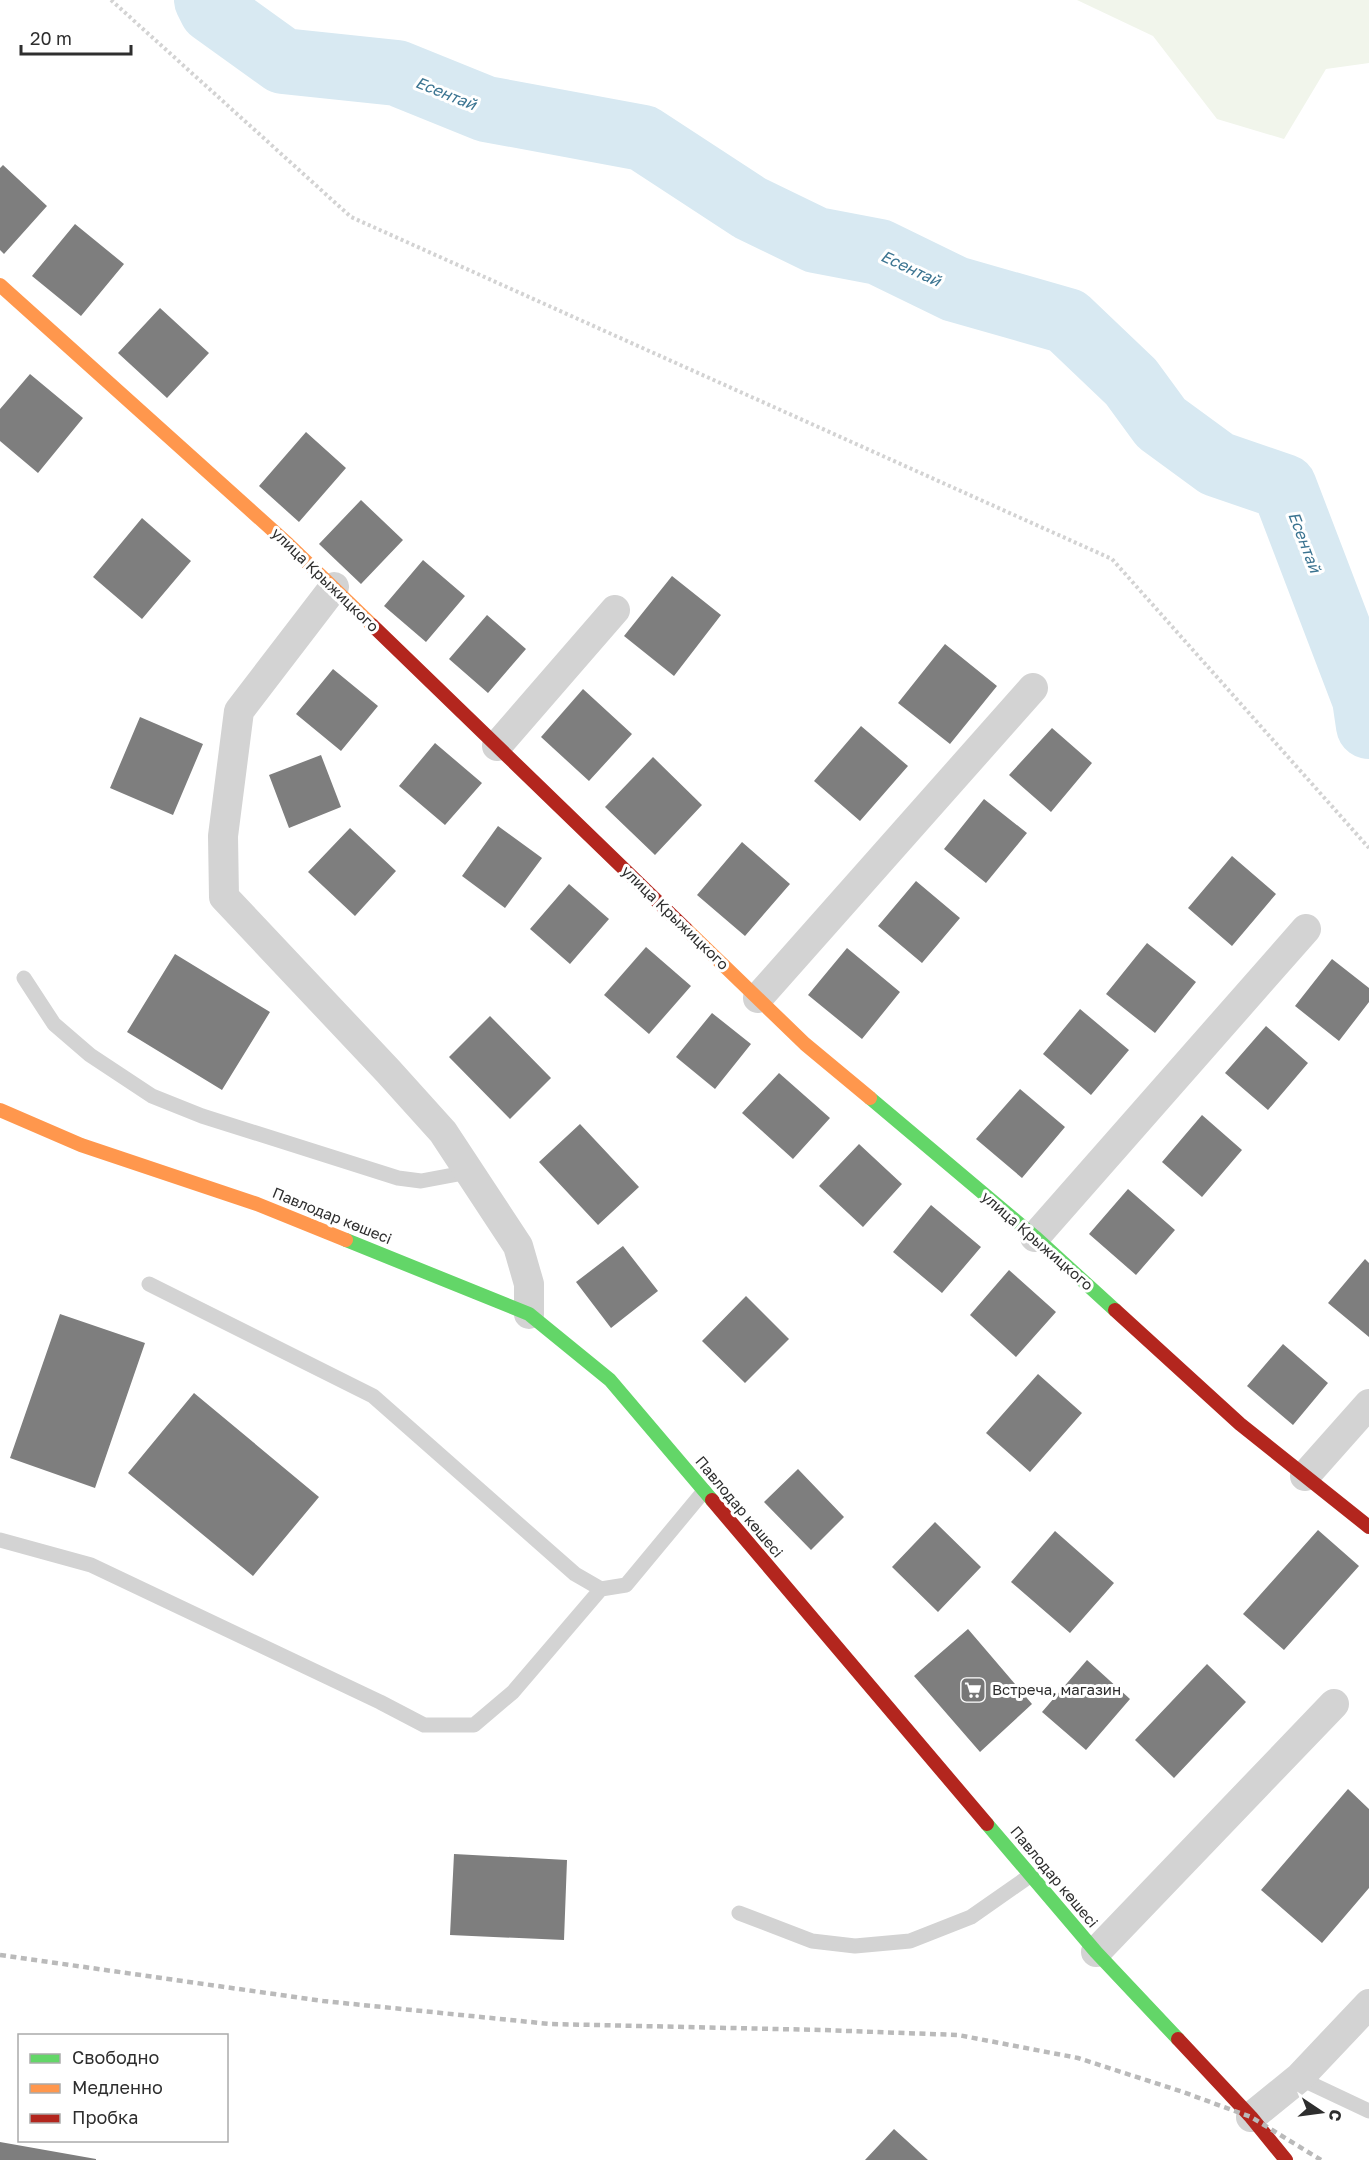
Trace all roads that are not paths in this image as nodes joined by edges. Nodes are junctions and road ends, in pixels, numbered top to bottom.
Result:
1 (0, 285) edge
2 (334, 587) junction
3 (615, 610) dead end
4 (1033, 688) dead end
5 (497, 746) junction
6 (1306, 928) dead end
7 (24, 978) dead end
8 (758, 998) junction
9 (0, 1110) edge
10 (469, 1172) junction
11 (1035, 1237) junction
12 (149, 1284) dead end
13 (529, 1314) junction
14 (1369, 1404) edge
15 (1305, 1476) junction
16 (704, 1491) junction
17 (1369, 1527) edge
18 (0, 1540) edge
19 (601, 1589) junction
20 (1334, 1704) dead end
21 (1031, 1875) junction
22 (739, 1913) dead end
23 (1096, 1952) junction
24 (1369, 2004) edge
25 (1299, 2078) junction
26 (1369, 2111) edge
27 (1251, 2117) junction
28 (1286, 2160) edge

1 - 2 street, улица Крыжицкого
2 - 5 street, улица Крыжицкого
2 - 10 street
3 - 5 street
4 - 8 street
5 - 8 street, улица Крыжицкого
6 - 11 street
7 - 10 lane
8 - 11 street, улица Крыжицкого
9 - 13 street, Павлодар көшесі
10 - 13 street
11 - 15 street, улица Крыжицкого
12 - 19 lane
13 - 16 street, Павлодар көшесі
14 - 15 street
15 - 17 street, улица Крыжицкого
16 - 19 lane
16 - 21 street, Павлодар көшесі
18 - 19 lane
20 - 23 street
21 - 22 lane
21 - 23 street, Павлодар көшесі
23 - 27 street, Павлодар көшесі
24 - 25 street
25 - 26 lane
25 - 27 street
27 - 28 street, Павлодар көшесі

